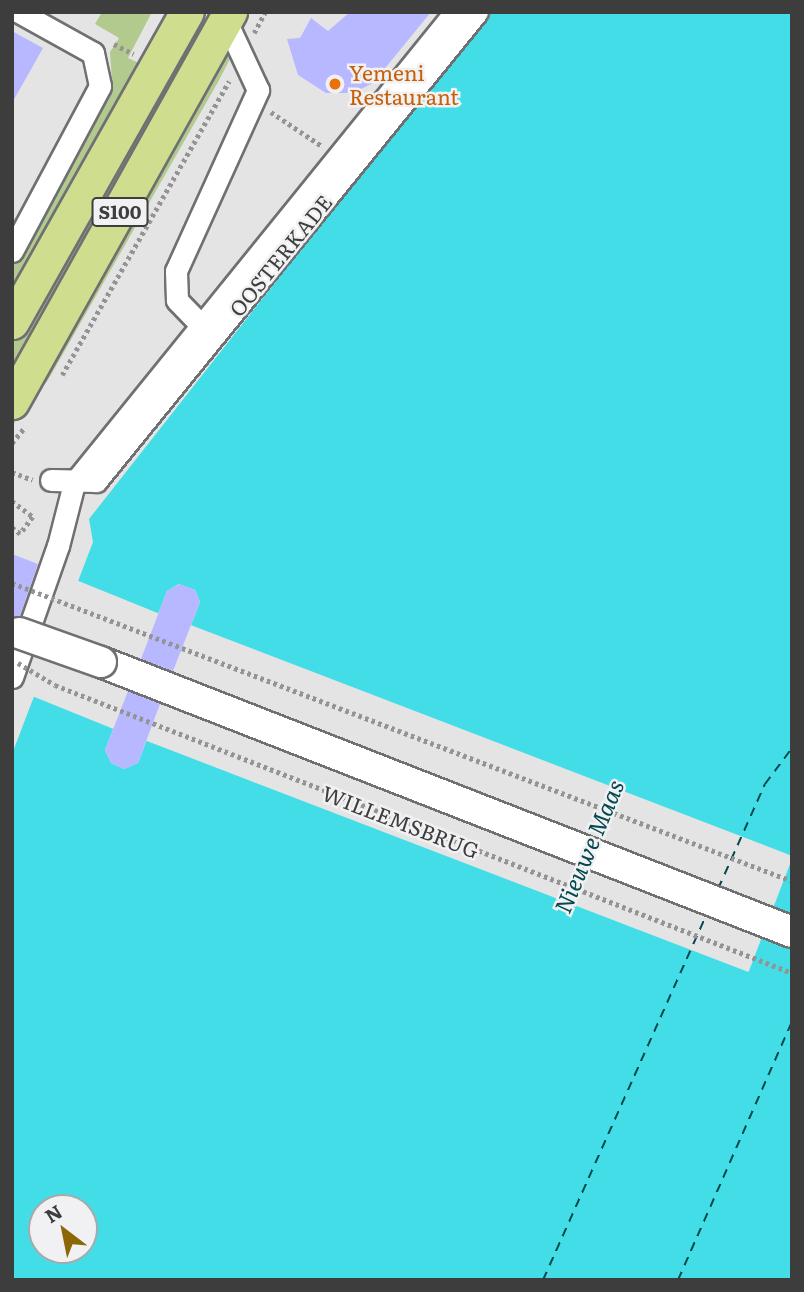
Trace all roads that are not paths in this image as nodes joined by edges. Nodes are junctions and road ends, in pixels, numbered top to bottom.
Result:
1 (19, 12) edge
2 (187, 12) edge
3 (454, 12) edge
4 (477, 12) edge
5 (228, 17) edge
6 (12, 251) edge
7 (12, 322) edge
8 (199, 323) junction
9 (20, 412) edge
10 (51, 480) dead end
11 (71, 491) junction
12 (13, 656) edge
13 (792, 932) edge

1 - 6 street
2 - 7 main road, S100
3 - 8 street, OOSTERKADE
4 - 11 street, OOSTERKADE
5 - 8 street, OOSTERKADE
5 - 9 main road, S100
8 - 11 street, OOSTERKADE
10 - 11 street, OOSTERKADE
11 - 12 street
12 - 13 main road, WILLEMSBRUG, bridge

